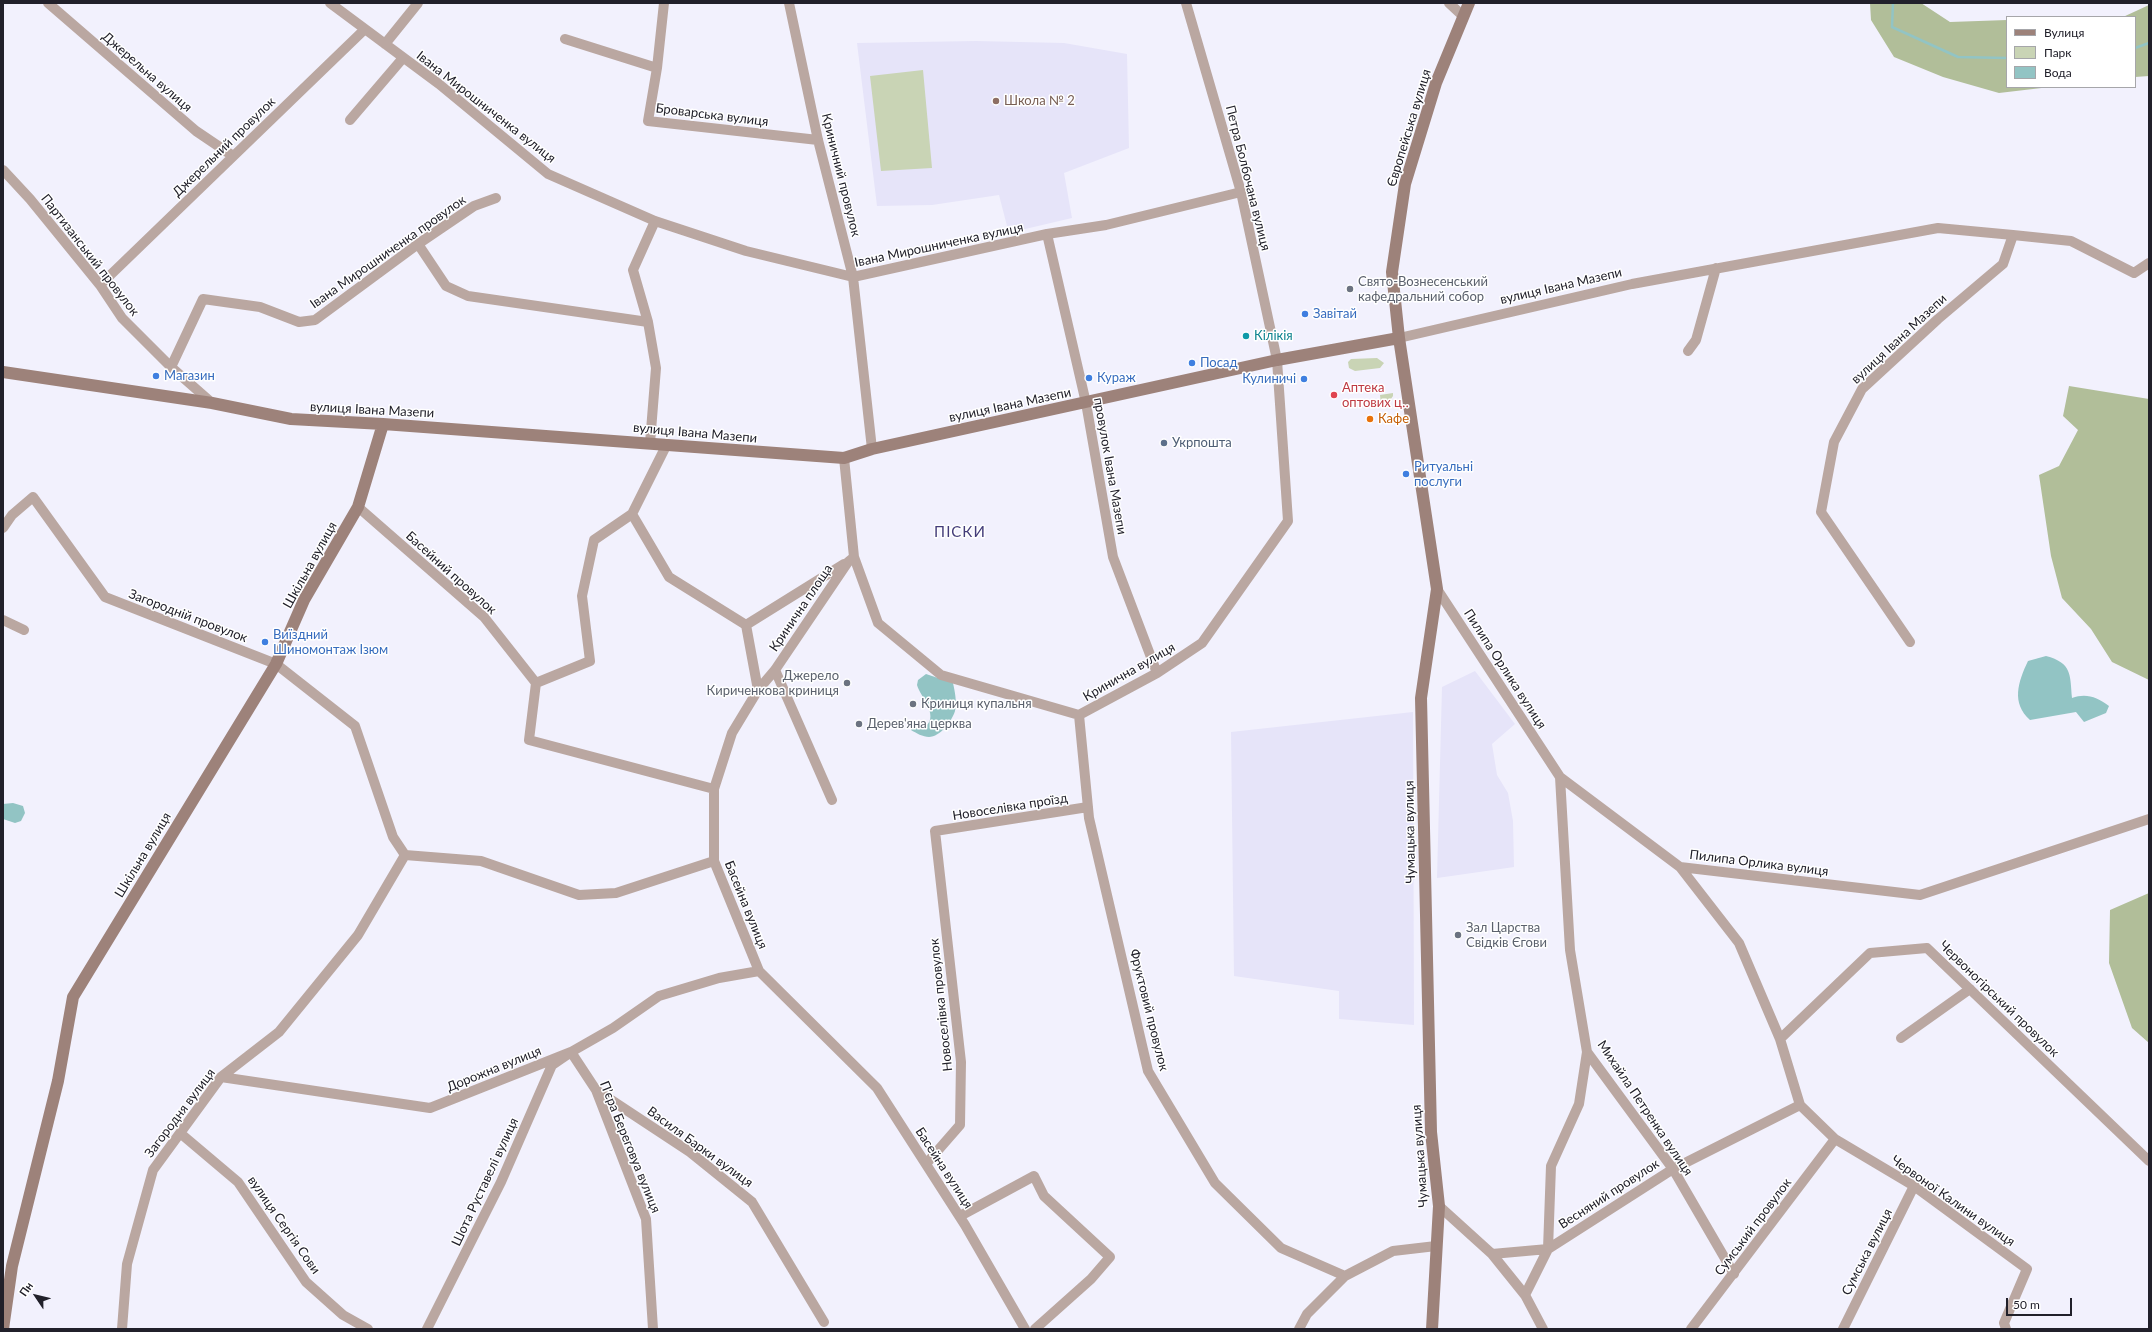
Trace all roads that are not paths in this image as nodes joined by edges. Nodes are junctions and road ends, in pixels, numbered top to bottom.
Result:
1 (48, 3) edge
2 (330, 3) edge
3 (418, 3) edge
4 (664, 3) edge
5 (789, 3) edge
6 (1186, 3) edge
7 (1449, 3) edge
8 (1469, 3) edge
9 (1463, 16) junction
10 (365, 29) junction
11 (565, 39) dead end
12 (385, 44) junction
13 (403, 58) junction
14 (656, 68) junction
15 (350, 120) dead end
16 (818, 140) junction
17 (233, 156) junction
18 (3, 170) edge
19 (1241, 192) junction
20 (496, 198) dead end
21 (655, 221) junction
22 (1047, 234) junction
23 (2013, 235) junction
24 (418, 244) junction
25 (2149, 263) edge
26 (1716, 268) junction
27 (852, 277) junction
28 (100, 284) junction
29 (648, 322) junction
30 (1399, 338) junction
31 (1688, 351) dead end
32 (1276, 360) junction
33 (171, 367) junction
34 (3, 372) edge
35 (1086, 402) junction
36 (212, 403) junction
37 (383, 424) junction
38 (650, 443) junction
39 (666, 446) junction
40 (872, 449) junction
41 (844, 458) junction
42 (358, 507) junction
43 (632, 514) junction
44 (3, 528) edge
45 (851, 559) junction
46 (1436, 589) junction
47 (3, 620) edge
48 (746, 625) junction
49 (24, 630) dead end
50 (1910, 642) dead end
51 (276, 664) junction
52 (775, 670) junction
53 (1157, 673) junction
54 (536, 683) junction
55 (758, 690) junction
56 (1079, 715) junction
57 (1560, 778) junction
58 (714, 789) junction
59 (832, 800) dead end
60 (1088, 807) junction
61 (2149, 819) edge
62 (935, 831) joint
63 (405, 855) junction
64 (714, 861) junction
65 (1680, 867) junction
66 (759, 971) junction
67 (1970, 989) junction
68 (1901, 1038) dead end
69 (1780, 1039) junction
70 (571, 1052) junction
71 (1587, 1052) junction
72 (221, 1077) junction
73 (596, 1090) junction
74 (1800, 1105) junction
75 (180, 1133) junction
76 (1835, 1140) junction
77 (2149, 1161) edge
78 (926, 1164) junction
79 (1673, 1169) junction
80 (1914, 1186) junction
81 (1439, 1206) junction
82 (960, 1216) junction
83 (1436, 1246) junction
84 (1548, 1249) junction
85 (1492, 1254) junction
86 (1734, 1274) junction
87 (1345, 1276) junction
88 (1525, 1295) junction
89 (824, 1322) dead end
90 (3, 1329) edge
91 (122, 1329) edge
92 (368, 1329) edge
93 (427, 1329) edge
94 (653, 1329) edge
95 (1025, 1329) edge
96 (1035, 1329) edge
97 (1299, 1329) edge
98 (1432, 1329) edge
99 (1543, 1329) edge
100 (1691, 1329) edge
101 (1843, 1329) edge
102 (2006, 1329) edge

1 - 17 street, Джерельна вулиця
2 - 10 street, Івана Мирошниченка вулиця
3 - 12 street
4 - 14 street, Броварська вулиця
5 - 16 street, Криничний провулок
6 - 19 street, Петра Болбочана вулиця
7 - 9 street
8 - 9 street, Європейська вулиця
9 - 30 street, Європейська вулиця
10 - 12 street, Івана Мирошниченка вулиця
10 - 17 street, Джерельний провулок
11 - 14 street
12 - 13 street, Івана Мирошниченка вулиця
13 - 15 street
13 - 21 street, Івана Мирошниченка вулиця
14 - 16 street, Броварська вулиця
16 - 27 street, Криничний провулок
17 - 28 street, Джерельний провулок
18 - 28 street, Партизанський провулок
19 - 22 street, Івана Мирошниченка вулиця
19 - 32 street, Петра Болбочана вулиця
20 - 24 street, Івана Мирошниченка провулок
21 - 27 street, Івана Мирошниченка вулиця
21 - 29 street
22 - 27 street, Івана Мирошниченка вулиця
22 - 35 street, провулок Івана Мазепи
23 - 25 street, вулиця Івана Мазепи
23 - 26 street, вулиця Івана Мазепи
23 - 50 street, вулиця Івана Мазепи
24 - 29 street
24 - 33 street, Івана Мирошниченка провулок
26 - 30 street, вулиця Івана Мазепи
26 - 31 street
27 - 40 street, Криничний провулок
28 - 33 street, Партизанський провулок
29 - 38 street
30 - 32 street, вулиця Івана Мазепи
30 - 46 street, Чумацька вулиця
32 - 35 street, вулиця Івана Мазепи
32 - 53 street, Кринична вулиця
33 - 36 street, Партизанський провулок
34 - 36 street, вулиця Івана Мазепи
35 - 40 street, вулиця Івана Мазепи
35 - 53 street, провулок Івана Мазепи
36 - 37 street, вулиця Івана Мазепи
37 - 38 street, вулиця Івана Мазепи
37 - 42 street, Шкільна вулиця
38 - 39 street, вулиця Івана Мазепи
39 - 41 street, вулиця Івана Мазепи
39 - 43 street
40 - 41 street, вулиця Івана Мазепи
41 - 45 street, Кринична вулиця
42 - 51 street, Шкільна вулиця
42 - 54 street, Басейний провулок
43 - 48 street
43 - 54 street
44 - 51 street, Загородній провулок
45 - 48 street, Кринична площа
45 - 52 street, Кринична площа
45 - 56 street, Кринична вулиця
46 - 57 street, Пилипа Орлика вулиця
46 - 81 street, Чумацька вулиця
47 - 49 street
48 - 55 street
51 - 63 street, Загородній провулок
51 - 90 street, Шкільна вулиця
52 - 55 street, Кринична площа
52 - 59 street, Кринична площа
53 - 56 street, Кринична вулиця
54 - 58 street
55 - 58 street, Басейна вулиця
56 - 60 street, Фруктовий провулок
57 - 65 street, Пилипа Орлика вулиця
57 - 71 street, Михайла Петренка вулиця
58 - 64 street, Басейна вулиця
60 - 62 street, Новоселівка проїзд
60 - 87 street, Фруктовий провулок
61 - 65 street, Пилипа Орлика вулиця
62 - 78 street, Новоселівка провулок
63 - 64 street
63 - 72 street, Загородня вулиця
64 - 66 street, Басейна вулиця
65 - 69 street, Червоної Калини вулиця
66 - 70 street, Дорожна вулиця
66 - 78 street, Басейна вулиця
67 - 68 street
67 - 69 street, Червоногірський провулок
67 - 77 street, Червоногірський провулок
69 - 74 street, Червоної Калини вулиця
70 - 72 street, Дорожна вулиця
70 - 73 street, П’єра Береговуа вулиця
70 - 93 street, Шота Руставелі вулиця
71 - 79 street, Михайла Петренка вулиця
71 - 84 street
72 - 75 street, Загородня вулиця
73 - 89 street, Василя Барки вулиця
73 - 94 street, П’єра Береговуа вулиця
74 - 76 street, Червоної Калини вулиця
74 - 79 street, Весняний провулок
75 - 91 street, Загородня вулиця
75 - 92 street, вулиця Сергія Сови
76 - 80 street, Червоної Калини вулиця
76 - 86 street, Сумський провулок
78 - 82 street, Басейна вулиця
79 - 84 street, Весняний провулок
79 - 86 street, Михайла Петренка вулиця
80 - 101 street, Сумська вулиця
80 - 102 street, Червоної Калини вулиця
81 - 83 street, Чумацька вулиця
81 - 85 street
82 - 95 street, Басейна вулиця
82 - 96 street
83 - 87 street
83 - 98 street, Чумацька вулиця
84 - 85 street, Весняний провулок
84 - 88 street
85 - 88 street
86 - 100 street, Сумський провулок
87 - 97 street
88 - 99 street

